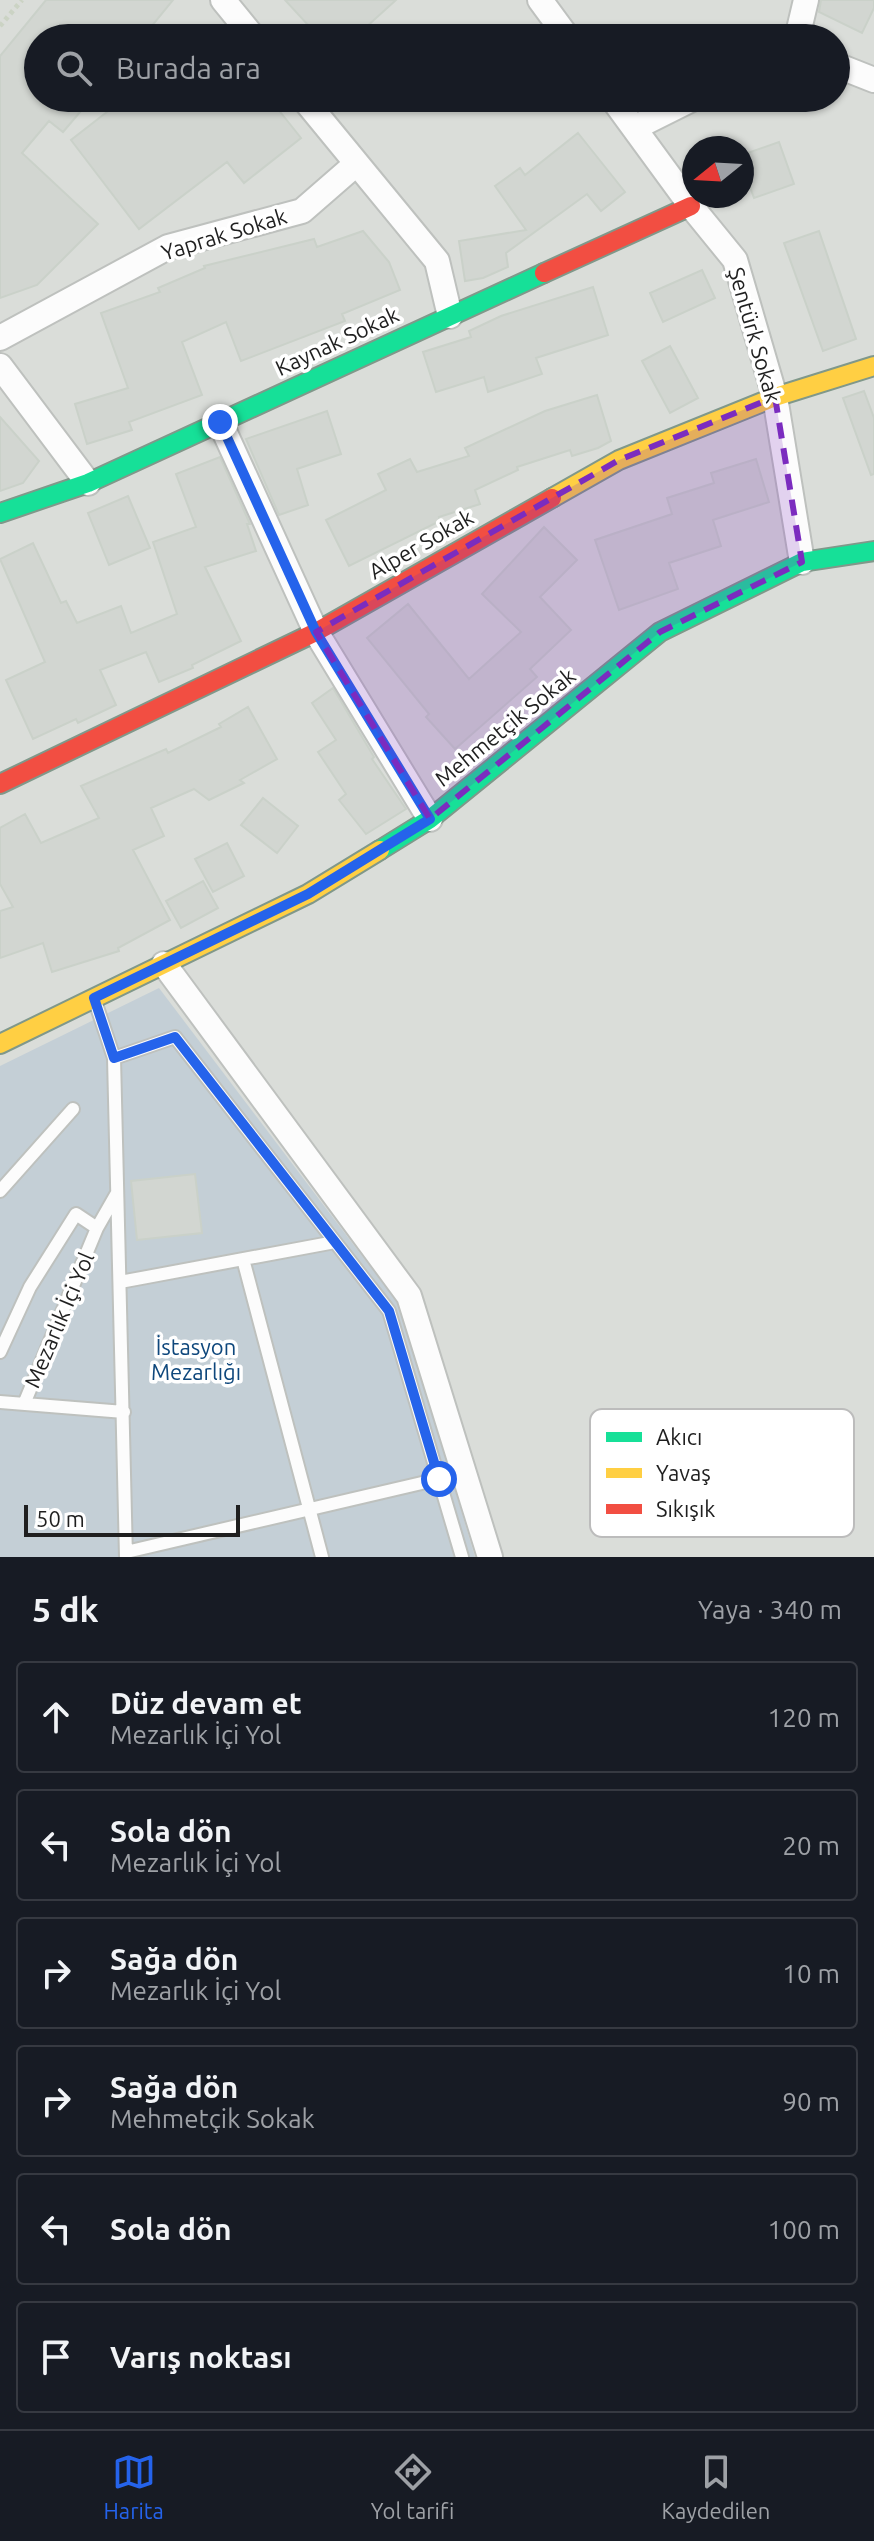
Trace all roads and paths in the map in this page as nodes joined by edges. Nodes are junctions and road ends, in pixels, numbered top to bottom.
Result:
1 (22, 0) edge
2 (223, 0) edge
3 (540, 0) edge
4 (806, 0) edge
5 (243, 24) edge
6 (558, 24) edge
7 (800, 24) edge
8 (0, 26) edge
9 (850, 71) edge
10 (874, 80) edge
11 (314, 112) edge
12 (622, 112) edge
13 (666, 112) edge
14 (634, 128) junction
15 (356, 164) junction
16 (682, 194) edge
17 (687, 208) edge
18 (693, 208) edge
19 (450, 316) junction
20 (0, 338) edge
21 (0, 366) edge
22 (874, 366) edge
23 (775, 397) junction
24 (220, 422) junction
25 (88, 483) junction
26 (0, 513) edge
27 (874, 551) edge
28 (802, 562) junction
29 (316, 632) junction
30 (0, 784) edge
31 (430, 819) junction
32 (164, 964) junction
33 (94, 998) junction
34 (0, 1044) edge
35 (114, 1058) junction
36 (73, 1109) dead end
37 (0, 1191) edge
38 (118, 1192) junction
39 (97, 1228) junction
40 (335, 1242) junction
41 (243, 1259) junction
42 (120, 1282) junction
43 (0, 1352) edge
44 (0, 1402) edge
45 (24, 1404) junction
46 (124, 1412) junction
47 (439, 1479) junction
48 (309, 1509) junction
49 (126, 1555) edge
50 (322, 1557) edge
51 (462, 1557) edge
52 (490, 1557) edge

1 - 8 path
2 - 5 street
3 - 6 street
4 - 7 street
9 - 10 street
11 - 15 street
12 - 14 street, Şentürk Sokak
13 - 14 street
14 - 16 street, Şentürk Sokak
15 - 19 street
15 - 20 street, Yaprak Sokak
17 - 19 street, Kaynak Sokak
18 - 23 street, Şentürk Sokak
19 - 24 street, Kaynak Sokak
21 - 25 street
22 - 23 street, Alper Sokak
23 - 28 street, Şentürk Sokak
23 - 29 street, Alper Sokak
24 - 25 street, Kaynak Sokak
24 - 29 street
25 - 26 street, Kaynak Sokak
27 - 28 street, Mehmetçik Sokak
28 - 31 street, Mehmetçik Sokak
29 - 30 street, Alper Sokak
29 - 31 street
31 - 32 street, Mehmetçik Sokak
32 - 33 street, Mehmetçik Sokak
32 - 52 street
33 - 34 street, Mehmetçik Sokak
33 - 35 lane, Mezarlık İçi Yol
35 - 38 lane, Mezarlık İçi Yol
35 - 40 lane
36 - 37 lane
38 - 39 lane
38 - 42 lane, Mezarlık İçi Yol
39 - 43 lane, Mezarlık İçi Yol
39 - 45 lane, Mezarlık İçi Yol
40 - 41 lane, Mezarlık İçi Yol
40 - 47 lane
41 - 42 lane, Mezarlık İçi Yol
41 - 48 lane
42 - 46 lane, Mezarlık İçi Yol
44 - 45 lane, Mezarlık İçi Yol
45 - 46 lane, Mezarlık İçi Yol
46 - 49 lane, Mezarlık İçi Yol
47 - 48 lane, Mezarlık İçi Yol
47 - 51 lane
48 - 49 lane, Mezarlık İçi Yol
48 - 50 lane

